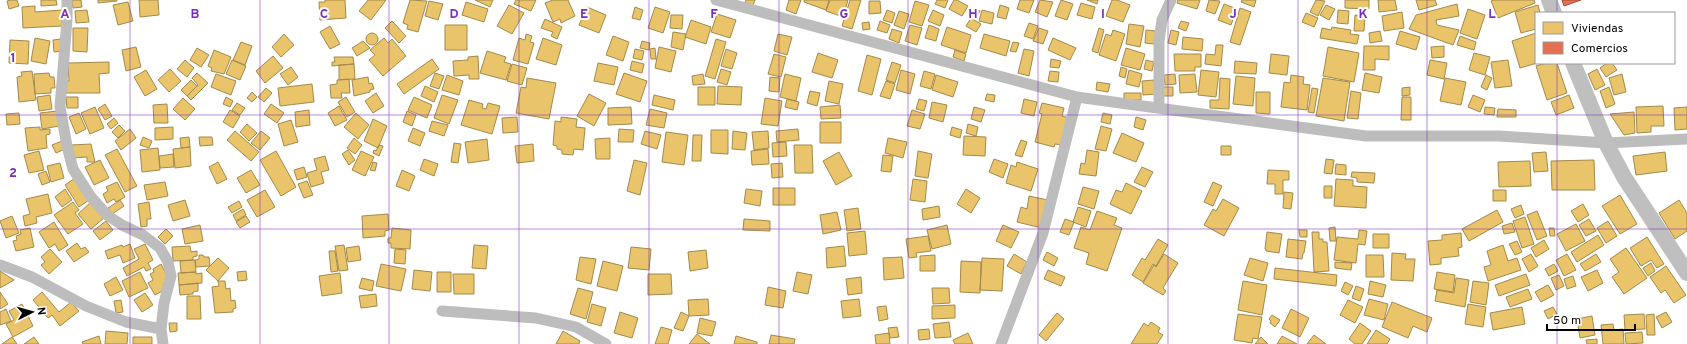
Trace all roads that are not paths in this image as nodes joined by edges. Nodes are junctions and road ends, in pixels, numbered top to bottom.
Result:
1 (67, 0) edge
2 (716, 0) edge
3 (1171, 0) edge
4 (1549, 0) edge
5 (1554, 12) edge
6 (1573, 64) edge
7 (1077, 97) junction
8 (1159, 108) junction
9 (1687, 139) edge
10 (1606, 143) junction
11 (0, 265) edge
12 (1687, 273) edge
13 (442, 312) dead end
14 (161, 329) junction
15 (163, 344) edge
16 (606, 344) edge
17 (1001, 344) edge

1 - 14 street
2 - 7 street
3 - 8 street
4 - 5 main road
6 - 10 main road
7 - 8 street
7 - 17 street
8 - 10 street
9 - 10 street
10 - 12 main road
11 - 14 street
13 - 16 street
14 - 15 street

